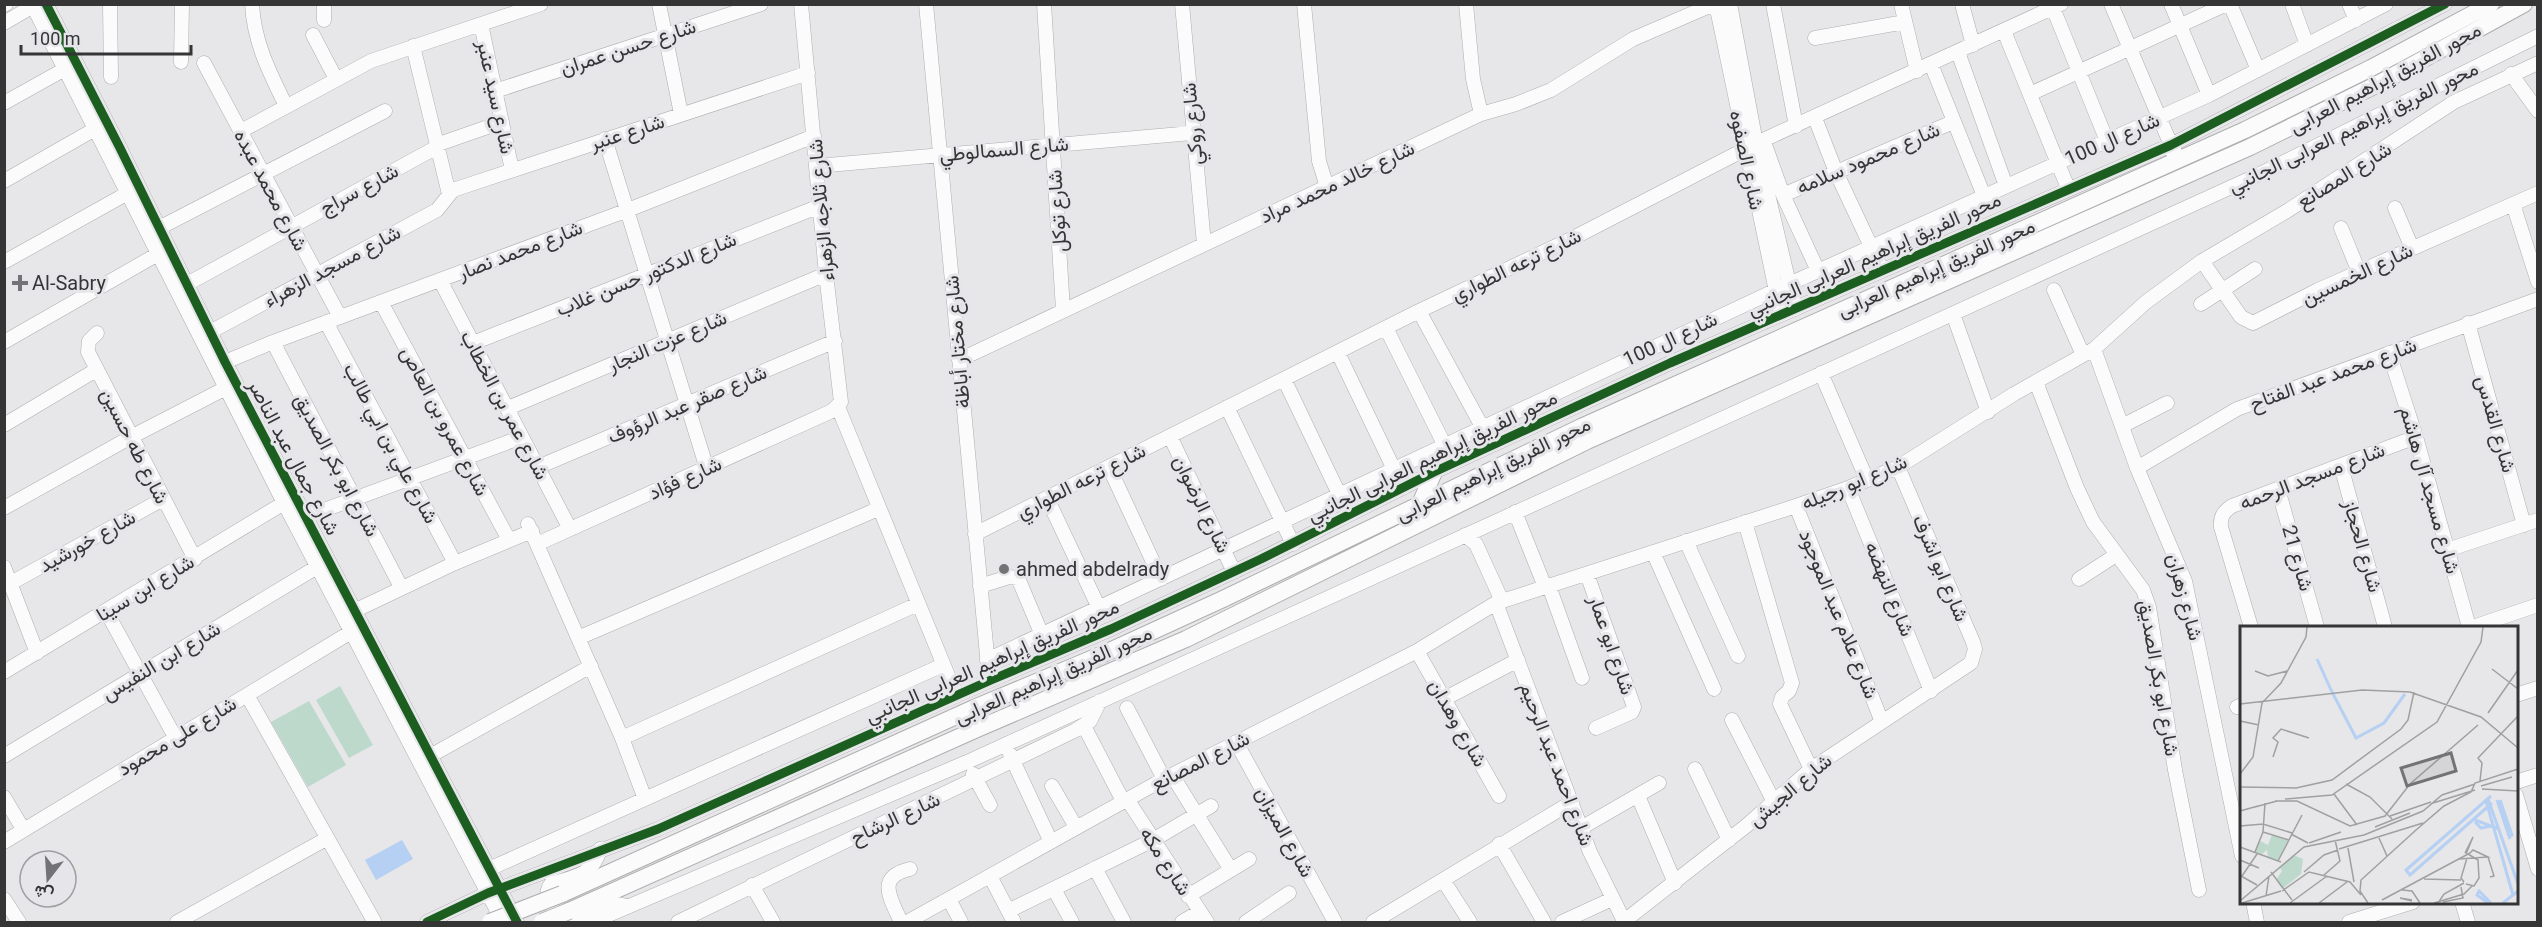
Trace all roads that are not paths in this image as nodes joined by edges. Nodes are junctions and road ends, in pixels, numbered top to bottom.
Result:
1 (110, 4) edge
2 (182, 4) edge
3 (252, 4) edge
4 (324, 4) edge
5 (541, 4) edge
6 (659, 4) edge
7 (761, 4) edge
8 (801, 4) edge
9 (926, 4) edge
10 (1044, 4) edge
11 (1182, 4) edge
12 (1304, 4) edge
13 (1466, 4) edge
14 (1715, 4) edge
15 (1730, 4) edge
16 (1773, 4) edge
17 (1901, 4) edge
18 (1962, 4) edge
19 (2111, 4) edge
20 (2171, 4) edge
21 (2228, 4) edge
22 (2292, 4) edge
23 (2349, 4) edge
24 (2386, 4) edge
25 (2445, 4) edge
26 (2491, 4) edge
27 (2524, 4) edge
28 (37, 5) edge
29 (2057, 6) edge
30 (2033, 10) edge
31 (2418, 11) edge
32 (324, 20) dead end
33 (2356, 20) junction
34 (4, 22) edge
35 (1905, 22) junction
36 (481, 24) junction
37 (2179, 26) junction
38 (2004, 31) junction
39 (313, 35) dead end
40 (666, 35) junction
41 (2538, 36) edge
42 (1815, 38) dead end
43 (1973, 45) junction
44 (2307, 45) junction
45 (413, 46) junction
46 (2129, 49) junction
47 (1958, 52) junction
48 (182, 62) dead end
49 (204, 63) dead end
50 (2538, 63) edge
51 (1931, 64) junction
52 (65, 69) junction
53 (1917, 70) junction
54 (2258, 70) junction
55 (2079, 72) junction
56 (808, 73) junction
57 (2511, 74) junction
58 (111, 77) dead end
59 (336, 79) junction
60 (495, 91) junction
61 (2030, 94) junction
62 (2209, 95) junction
63 (4, 103) edge
64 (286, 106) junction
65 (385, 111) dead end
66 (2538, 111) edge
67 (681, 114) junction
68 (1481, 114) junction
69 (1815, 118) junction
70 (2159, 118) junction
71 (502, 122) junction
72 (1953, 122) junction
73 (1796, 126) junction
74 (95, 129) junction
75 (241, 131) junction
76 (1192, 133) junction
77 (814, 136) junction
78 (605, 139) junction
79 (2107, 141) junction
80 (1755, 144) junction
81 (1052, 145) junction
82 (436, 146) junction
83 (2174, 152) junction
84 (940, 155) junction
85 (2058, 163) junction
86 (817, 166) junction
87 (512, 170) junction
88 (1836, 172) junction
89 (263, 174) junction
90 (4, 181) edge
91 (2006, 186) junction
92 (1327, 187) junction
93 (2068, 188) junction
94 (133, 190) junction
95 (2538, 193) edge
96 (448, 194) junction
97 (1783, 195) junction
98 (1984, 196) junction
99 (2513, 204) junction
100 (820, 206) junction
101 (2395, 208) dead end
102 (628, 210) junction
103 (290, 226) junction
104 (159, 228) junction
105 (2341, 228) dead end
106 (1204, 244) junction
107 (1872, 246) junction
108 (2412, 248) junction
109 (158, 254) junction
110 (2202, 261) junction
111 (4, 262) edge
112 (2255, 269) dead end
113 (1882, 270) junction
114 (1818, 271) junction
115 (2359, 272) junction
116 (315, 274) junction
117 (646, 274) junction
118 (826, 274) junction
119 (440, 280) junction
120 (2538, 282) edge
121 (187, 284) junction
122 (1782, 287) junction
123 (2054, 290) dead end
124 (2222, 290) junction
125 (2538, 299) edge
126 (381, 302) junction
127 (2201, 304) dead end
128 (1795, 309) junction
129 (1063, 310) junction
130 (1419, 311) junction
131 (1953, 314) junction
132 (1781, 315) junction
133 (340, 317) junction
134 (326, 322) junction
135 (2468, 323) junction
136 (1386, 328) junction
137 (210, 332) junction
138 (97, 333) dead end
139 (666, 340) junction
140 (835, 341) junction
141 (4, 342) edge
142 (273, 342) junction
143 (473, 343) junction
144 (2089, 352) junction
145 (1338, 353) junction
146 (2389, 353) junction
147 (959, 360) junction
148 (225, 362) junction
149 (96, 370) junction
150 (1821, 373) junction
151 (1284, 379) junction
152 (2036, 382) junction
153 (226, 388) junction
154 (2167, 403) dead end
155 (686, 405) junction
156 (1227, 407) junction
157 (508, 408) junction
158 (835, 409) junction
159 (1988, 412) junction
160 (4, 424) edge
161 (1482, 426) junction
162 (2122, 426) junction
163 (131, 436) junction
164 (1170, 436) junction
165 (522, 437) junction
166 (2416, 437) junction
167 (1444, 444) junction
168 (1492, 445) junction
169 (465, 459) junction
170 (2341, 466) junction
171 (538, 467) junction
172 (1109, 467) junction
173 (1898, 467) junction
174 (2137, 468) junction
175 (707, 469) junction
176 (1392, 469) junction
177 (1434, 472) junction
178 (410, 479) junction
179 (1867, 480) junction
180 (1402, 488) junction
181 (1848, 488) junction
182 (2278, 489) junction
183 (1339, 494) junction
184 (1047, 498) junction
185 (355, 499) junction
186 (163, 500) junction
187 (284, 503) junction
188 (1420, 504) junction
189 (1796, 506) junction
190 (4, 508) edge
191 (878, 509) junction
192 (1515, 512) junction
193 (305, 517) junction
194 (1282, 521) junction
195 (1745, 522) junction
196 (2531, 522) edge
197 (570, 529) junction
198 (532, 533) junction
199 (975, 534) junction
200 (1466, 535) junction
201 (509, 540) junction
202 (1686, 541) junction
203 (1293, 544) junction
204 (1224, 549) junction
205 (2447, 550) junction
206 (1653, 552) junction
207 (2116, 555) junction
208 (195, 559) junction
209 (455, 563) junction
210 (4, 567) edge
211 (317, 567) junction
212 (1234, 572) junction
213 (1587, 574) junction
214 (1161, 579) junction
215 (2079, 579) dead end
216 (11, 583) junction
217 (980, 586) junction
218 (401, 587) junction
219 (1547, 587) junction
220 (1499, 602) junction
221 (918, 604) junction
222 (2538, 605) edge
223 (1099, 608) junction
224 (106, 611) junction
225 (354, 611) junction
226 (2251, 626) edge
227 (2318, 626) edge
228 (2385, 626) edge
229 (2469, 626) edge
230 (2476, 626) edge
231 (351, 632) junction
232 (1042, 635) junction
233 (578, 638) junction
234 (1417, 651) junction
235 (37, 653) junction
236 (1738, 656) dead end
237 (987, 660) junction
238 (1518, 660) junction
239 (944, 664) junction
240 (591, 666) junction
241 (1965, 668) joint
242 (4, 672) edge
243 (141, 673) junction
244 (1581, 678) dead end
245 (991, 680) junction
246 (2538, 688) edge
247 (1714, 689) dead end
248 (1931, 691) junction
249 (247, 695) junction
250 (956, 695) junction
251 (2518, 695) edge
252 (1444, 699) junction
253 (1100, 701) junction
254 (1128, 708) dead end
255 (1732, 720) dead end
256 (1882, 722) junction
257 (1084, 726) junction
258 (1596, 728) dead end
259 (175, 737) junction
260 (622, 738) junction
261 (1236, 742) junction
262 (1006, 743) junction
263 (4, 756) edge
264 (430, 756) junction
265 (1014, 761) junction
266 (967, 762) junction
267 (1811, 769) junction
268 (1695, 770) dead end
269 (2538, 775) edge
270 (1168, 777) junction
271 (976, 780) junction
272 (2518, 782) edge
273 (1659, 783) dead end
274 (1052, 786) dead end
275 (2240, 788) edge
276 (2227, 792) junction
277 (1499, 796) dead end
278 (1638, 796) junction
279 (4, 797) edge
280 (2518, 798) edge
281 (645, 799) junction
282 (1125, 800) junction
283 (1572, 802) junction
284 (1774, 802) junction
285 (990, 805) dead end
286 (1211, 806) dead end
287 (1197, 814) junction
288 (1076, 827) junction
289 (1581, 828) junction
290 (23, 830) junction
291 (326, 839) junction
292 (1153, 840) junction
293 (1729, 840) junction
294 (4, 842) edge
295 (1051, 842) junction
296 (1500, 844) junction
297 (2240, 847) edge
298 (600, 849) junction
299 (1249, 859) dead end
300 (2537, 862) edge
301 (1095, 868) junction
302 (489, 869) junction
303 (910, 869) dead end
304 (1231, 870) junction
305 (990, 876) junction
306 (1443, 880) junction
307 (1675, 883) junction
308 (752, 885) junction
309 (1054, 889) junction
310 (2199, 890) dead end
311 (494, 891) junction
312 (1289, 893) dead end
313 (1188, 896) junction
314 (4, 899) edge
315 (949, 899) junction
316 (1612, 899) junction
317 (2253, 903) edge
318 (2410, 903) edge
319 (2462, 903) edge
320 (627, 906) junction
321 (1011, 917) edge
322 (1203, 917) edge
323 (374, 921) dead end
324 (19, 922) edge
325 (177, 922) edge
326 (427, 922) edge
327 (490, 922) edge
328 (503, 922) edge
329 (517, 922) edge
330 (542, 922) edge
331 (592, 922) edge
332 (678, 922) edge
333 (773, 922) edge
334 (901, 922) edge
335 (907, 922) edge
336 (961, 922) edge
337 (1072, 922) edge
338 (1124, 922) edge
339 (1182, 922) edge
340 (1246, 922) edge
341 (1335, 922) edge
342 (1373, 922) edge
343 (1470, 922) edge
344 (1544, 922) edge
345 (1562, 922) edge
346 (1623, 922) edge
347 (2258, 922) edge
348 (2349, 922) edge
349 (2468, 922) edge

1 - 58 street
2 - 48 street
3 - 64 street
4 - 32 street
5 - 36 street
6 - 40 street
7 - 40 street, شارع حسن عمران
8 - 56 street, شارع ثلاجه الزهراء
9 - 84 street, شارع مختار أباظة
10 - 81 street, شارع توكل
11 - 76 street, شارع روكي
12 - 92 street
13 - 68 street
14 - 68 street, شارع خالد محمد مراد
14 - 80 street, شارع الصفوه
15 - 80 street, شارع الصفوه
16 - 73 street
17 - 35 street
18 - 43 street
19 - 46 street
20 - 37 street
21 - 37 street
21 - 54 street
22 - 44 street
23 - 33 street
24 - 33 street, شارع ال 100
25 - 31 street, محور الفريق إبراهيم العرابى الجانبي
26 - 83 main road, محور الفريق إبراهيم العرابى
27 - 330 main road, محور الفريق إبراهيم العرابى, bridge
28 - 34 street
28 - 52 street, شارع جمال عبد الناصر
28 - 94 street, شارع جمال عبد الناصر
29 - 30 street, شارع ترعه الطواري
29 - 55 street
30 - 38 street, شارع ترعه الطواري
31 - 83 street, محور الفريق إبراهيم العرابى الجانبي
33 - 44 street, شارع ال 100
35 - 42 street
35 - 53 street
36 - 45 street
36 - 60 street, شارع سيد عنبر
37 - 46 street
37 - 62 street
38 - 43 street, شارع ترعه الطواري
38 - 61 street
39 - 59 street
40 - 60 street, شارع حسن عمران
40 - 67 street
41 - 131 street, محور الفريق إبراهيم العرابى الجانبي
43 - 47 street, شارع ترعه الطواري
44 - 54 street, شارع ال 100
45 - 59 street
45 - 82 street
46 - 55 street
46 - 70 street
47 - 51 street, شارع ترعه الطواري
47 - 91 street
49 - 75 street, شارع محمد عبده
50 - 57 street
51 - 53 street, شارع ترعه الطواري
51 - 72 street
52 - 63 street
52 - 74 street, شارع جمال عبد الناصر
53 - 69 street, شارع ترعه الطواري
54 - 62 street, شارع ال 100
55 - 61 street
55 - 79 street
56 - 67 street, شارع عنبر
56 - 77 street, شارع ثلاجه الزهراء
57 - 66 street
57 - 110 street, شارع المصانع
59 - 64 street
60 - 71 street, شارع سيد عنبر
61 - 85 street
62 - 70 street, شارع ال 100
64 - 75 street
65 - 89 street
67 - 78 street, شارع عنبر
68 - 92 street, شارع خالد محمد مراد
69 - 73 street, شارع ترعه الطواري
69 - 88 street
70 - 79 street, شارع ال 100
70 - 83 street
71 - 82 street, شارع سراج
71 - 87 street, شارع سيد عنبر
72 - 88 street, شارع محمود سلامه
72 - 98 street
73 - 80 street, شارع ترعه الطواري
74 - 90 street
74 - 94 street, شارع جمال عبد الناصر
75 - 89 street, شارع محمد عبده
76 - 81 street, شارع السمالوطي
76 - 106 street, شارع روكي
77 - 86 street, شارع ثلاجه الزهراء
77 - 102 street, شارع محمد نصار
78 - 87 street, شارع عنبر
78 - 102 street
79 - 85 street, شارع ال 100
80 - 97 street
80 - 122 street, شارع الصفوه
80 - 130 street, شارع ترعه الطواري
81 - 84 street, شارع السمالوطي
81 - 129 street, شارع توكل
82 - 96 street
82 - 103 street, شارع سراج
83 - 93 street, محور الفريق إبراهيم العرابى الجانبي
83 - 188 main road, محور الفريق إبراهيم العرابى
84 - 86 street, شارع السمالوطي
84 - 147 street, شارع مختار أباظة
85 - 91 street, شارع ال 100
85 - 93 street
86 - 100 street, شارع ثلاجه الزهراء
87 - 96 street, شارع عنبر
88 - 97 street, شارع محمود سلامه
88 - 107 street
89 - 103 street, شارع محمد عبده
89 - 104 street
91 - 98 street, شارع ال 100
92 - 106 street, شارع خالد محمد مراد
93 - 113 street, محور الفريق إبراهيم العرابى الجانبي
94 - 104 street, شارع جمال عبد الناصر
94 - 109 street, شارع جمال عبد الناصر
94 - 111 street
95 - 99 street, شارع الخمسين
96 - 116 street, شارع مسجد الزهراء
97 - 114 street
98 - 107 street, شارع ال 100
99 - 108 street, شارع الخمسين
99 - 120 street
100 - 117 street, شارع الدكتور حسن غلاب
100 - 118 street, شارع ثلاجه الزهراء
101 - 108 street
102 - 117 street
102 - 119 street, شارع محمد نصار
103 - 116 street, شارع محمد عبده
103 - 121 street, شارع سراج
104 - 121 street, شارع جمال عبد الناصر
105 - 115 street
106 - 129 street, شارع خالد محمد مراد
107 - 113 street
107 - 114 street, شارع ال 100
108 - 115 street, شارع الخمسين
109 - 141 street
109 - 153 street, شارع جمال عبد الناصر
110 - 124 street, شارع الخمسين
110 - 144 street, شارع ابو رجيله
112 - 124 street
113 - 128 street, محور الفريق إبراهيم العرابى الجانبي
114 - 122 street, شارع ال 100
115 - 124 street, شارع الخمسين
116 - 133 street, شارع محمد عبده
116 - 137 street, شارع مسجد الزهراء
117 - 139 street
117 - 143 street, شارع الدكتور حسن غلاب
118 - 139 street, شارع عزت النجار
118 - 140 street, شارع ثلاجه الزهراء
119 - 126 street, شارع محمد نصار
119 - 143 street, شارع عمر بن الخطاب
121 - 137 street, شارع جمال عبد الناصر
122 - 128 street, شارع الصفوه
122 - 132 street, شارع الصفوه
122 - 161 street, شارع ال 100
123 - 144 street, شارع زهران
124 - 127 street
125 - 135 street, شارع محمد عبد الفتاح
126 - 133 street, شارع محمد نصار
126 - 169 street, شارع عمرو بن العاص
128 - 132 street, محور الفريق إبراهيم العرابى الجانبي
129 - 147 street, شارع خالد محمد مراد
130 - 136 street, شارع ترعه الطواري
130 - 161 street
131 - 150 street, محور الفريق إبراهيم العرابى الجانبي
131 - 159 street
132 - 168 street, محور الفريق إبراهيم العرابى الجانبي
133 - 134 street, شارع محمد نصار
134 - 142 street, شارع محمد نصار
134 - 178 street, شارع علي بن ابي طالب
135 - 146 street, شارع محمد عبد الفتاح
135 - 196 street, شارع القدس
136 - 145 street, شارع ترعه الطواري
136 - 167 street
137 - 148 street, شارع جمال عبد الناصر
138 - 149 street, شارع طه حسين
139 - 155 street
139 - 157 street, شارع عزت النجار
140 - 155 street, شارع صقر عبد الرؤوف
140 - 158 street, شارع ثلاجه الزهراء
142 - 148 street, شارع محمد نصار
142 - 185 street, شارع ابو بكر الصديق
143 - 157 street, شارع عمر بن الخطاب
144 - 152 street, شارع ابو رجيله
144 - 162 street, شارع زهران
145 - 151 street, شارع ترعه الطواري
145 - 176 street
146 - 166 street, شارع مسجد آل هاشم
146 - 174 street, شارع محمد عبد الفتاح
147 - 199 street, شارع مختار أباظة
148 - 193 street, شارع جمال عبد الناصر
149 - 160 street
149 - 163 street, شارع طه حسين
150 - 179 street
150 - 192 street, محور الفريق إبراهيم العرابى الجانبي
151 - 156 street, شارع ترعه الطواري
151 - 183 street
152 - 159 street, شارع ابو رجيله
152 - 207 street, شارع ابو بكر الصديق
153 - 163 street
153 - 187 street, شارع جمال عبد الناصر
154 - 162 street
155 - 171 street, شارع صقر عبد الرؤوف
155 - 175 street
156 - 164 street, شارع ترعه الطواري
156 - 194 street
157 - 165 street, شارع عمر بن الخطاب
158 - 175 street, شارع فؤاد
158 - 191 street
159 - 173 street, شارع ابو رجيله
161 - 167 street, شارع ال 100
161 - 168 street
162 - 174 street, شارع زهران
163 - 186 street, شارع طه حسين
163 - 190 street
164 - 172 street, شارع ترعه الطواري
164 - 204 street, شارع الرضوان
165 - 169 street
165 - 171 street, شارع عمر بن الخطاب
166 - 170 street, شارع مسجد الرحمه
166 - 205 street, شارع مسجد آل هاشم
167 - 176 street, شارع ال 100
168 - 177 street, محور الفريق إبراهيم العرابى الجانبي
169 - 178 street
169 - 201 street, شارع عمرو بن العاص
170 - 182 street, شارع مسجد الرحمه
170 - 228 street, شارع الحجاز
171 - 197 street, شارع عمر بن الخطاب
172 - 184 street, شارع ترعه الطواري
172 - 214 street
173 - 179 street, شارع ابو رجيله
173 - 241 street, شارع ابو اشرف
174 - 276 street, شارع زهران
175 - 197 street, شارع فؤاد
176 - 180 street
176 - 183 street, شارع ال 100
177 - 180 street, محور الفريق إبراهيم العرابى الجانبي
177 - 188 main road
178 - 185 street
178 - 209 street, شارع علي بن ابي طالب
179 - 181 street, شارع ابو رجيله
180 - 203 street, محور الفريق إبراهيم العرابى الجانبي
181 - 189 street, شارع ابو رجيله
181 - 248 street, شارع النهضه
182 - 226 street, شارع مسجد الرحمه
182 - 227 street, شارع 21
183 - 194 street, شارع ال 100
184 - 199 street, شارع ترعه الطواري
184 - 223 street
185 - 193 street
185 - 218 street, شارع ابو بكر الصديق
186 - 208 street, شارع طه حسين
186 - 216 street, شارع خورشيد
187 - 208 street, شارع ابن سينا
187 - 211 street, شارع جمال عبد الناصر
188 - 327 main road, محور الفريق إبراهيم العرابى, bridge
189 - 195 street, شارع ابو رجيله
189 - 256 street, شارع علام عبد الموجود
191 - 221 street
191 - 233 street
192 - 200 street, محور الفريق إبراهيم العرابى الجانبي
192 - 219 street
193 - 225 street, شارع جمال عبد الناصر
194 - 203 street
194 - 204 street, شارع ال 100
195 - 202 street, شارع ابو رجيله
195 - 267 street
196 - 205 street
197 - 198 street, شارع فؤاد
198 - 201 street, شارع فؤاد
198 - 233 street
199 - 217 street, شارع مختار أباظة
200 - 220 street, شارع احمد عبد الرحيم
200 - 253 street, محور الفريق إبراهيم العرابى الجانبي
201 - 209 street, شارع فؤاد
202 - 206 street, شارع ابو رجيله
202 - 236 street
203 - 212 street, محور الفريق إبراهيم العرابى الجانبي
204 - 212 street, شارع الرضوان
204 - 214 street, شارع ال 100
205 - 229 street, شارع مسجد آل هاشم
206 - 213 street, شارع ابو رجيله
206 - 247 street
207 - 215 street
207 - 310 street, شارع ابو بكر الصديق
208 - 224 street, شارع ابن سينا
209 - 218 street, شارع فؤاد
210 - 216 street
211 - 231 street, شارع جمال عبد الناصر
211 - 243 street, شارع ابن النفيس
212 - 245 street, محور الفريق إبراهيم العرابى الجانبي
213 - 219 street, شارع ابو رجيله
213 - 258 street, شارع ابو عمار
214 - 223 street, شارع ال 100
216 - 235 street
217 - 232 street
217 - 237 street, شارع مختار أباظة
218 - 225 street, شارع فؤاد
219 - 220 street, شارع ابو رجيله
219 - 244 street
220 - 234 street, شارع المصانع
220 - 238 street, شارع احمد عبد الرحيم
221 - 239 street
221 - 260 street
222 - 230 street
223 - 232 street, شارع ال 100
224 - 235 street, شارع ابن سينا
224 - 243 street
225 - 264 street, شارع جمال عبد الناصر
231 - 249 street, شارع على محمود
231 - 311 street, شارع جمال عبد الناصر
232 - 237 street, شارع ال 100
233 - 240 street
234 - 252 street, شارع وهدان
234 - 261 street, شارع المصانع
235 - 242 street, شارع ابن سينا
237 - 245 street, شارع مختار أباظة
238 - 252 street
238 - 283 street, شارع احمد عبد الرحيم
239 - 250 street
239 - 281 street
240 - 260 street
240 - 264 street
241 - 248 street, شارع الجيش
243 - 259 street
243 - 263 street, شارع ابن النفيس
245 - 250 street, محور الفريق إبراهيم العرابى الجانبي
246 - 251 street
248 - 256 street, شارع الجيش
249 - 259 street, شارع على محمود
249 - 291 street
250 - 298 street, محور الفريق إبراهيم العرابى الجانبي
252 - 277 street, شارع وهدان
253 - 257 street
253 - 262 street, محور الفريق إبراهيم العرابى الجانبي
254 - 270 street
255 - 284 street
256 - 267 street, شارع الجيش
257 - 265 street, شارع الرشاح
257 - 282 street, شارع مكه
259 - 290 street, شارع على محمود
260 - 281 street
261 - 270 street, شارع المصانع
261 - 341 street, شارع الميزان
262 - 265 street
262 - 266 street, محور الفريق إبراهيم العرابى الجانبي
264 - 302 street, شارع جمال عبد الناصر
265 - 271 street, شارع الرشاح
265 - 295 street
266 - 271 street
266 - 320 street, محور الفريق إبراهيم العرابى الجانبي
267 - 284 street, شارع الجيش
268 - 293 street
269 - 272 street
270 - 282 street, شارع المصانع
270 - 287 street
271 - 285 street
271 - 308 street, شارع الرشاح
273 - 278 street
274 - 288 street
275 - 276 street
276 - 297 street, شارع زهران
278 - 289 street
278 - 307 street
279 - 290 street
280 - 300 street
281 - 302 street
282 - 288 street, شارع المصانع
282 - 292 street, شارع مكه
283 - 289 street, شارع احمد عبد الرحيم
283 - 296 street
284 - 293 street, شارع الجيش
286 - 287 street
287 - 292 street
287 - 304 street
288 - 295 street, شارع المصانع
289 - 316 street, شارع احمد عبد الرحيم
290 - 294 street, شارع على محمود
291 - 323 street
291 - 325 street
292 - 301 street
292 - 313 street, شارع مكه
293 - 307 street, شارع الجيش
295 - 305 street, شارع المصانع
296 - 306 street
296 - 344 street
298 - 311 street, محور الفريق إبراهيم العرابى الجانبي
298 - 320 street
299 - 304 street
301 - 309 street
301 - 338 street
302 - 311 street, شارع جمال عبد الناصر
303 - 334 street
304 - 313 street
305 - 315 street, شارع المصانع
305 - 321 street
306 - 342 street
306 - 343 street
307 - 346 street, شارع الجيش
308 - 332 street, شارع الرشاح
308 - 333 street
309 - 321 street
309 - 337 street
311 - 326 street, محور الفريق إبراهيم العرابى الجانبي
311 - 328 street, شارع جمال عبد الناصر
311 - 329 street, شارع جمال عبد الناصر
312 - 340 street
313 - 322 street, شارع مكه
314 - 324 street
315 - 335 street, شارع المصانع
315 - 336 street
316 - 345 street
316 - 346 street, شارع احمد عبد الرحيم
317 - 347 street
318 - 348 street
319 - 349 street
320 - 331 street, محور الفريق إبراهيم العرابى الجانبي
322 - 339 street

